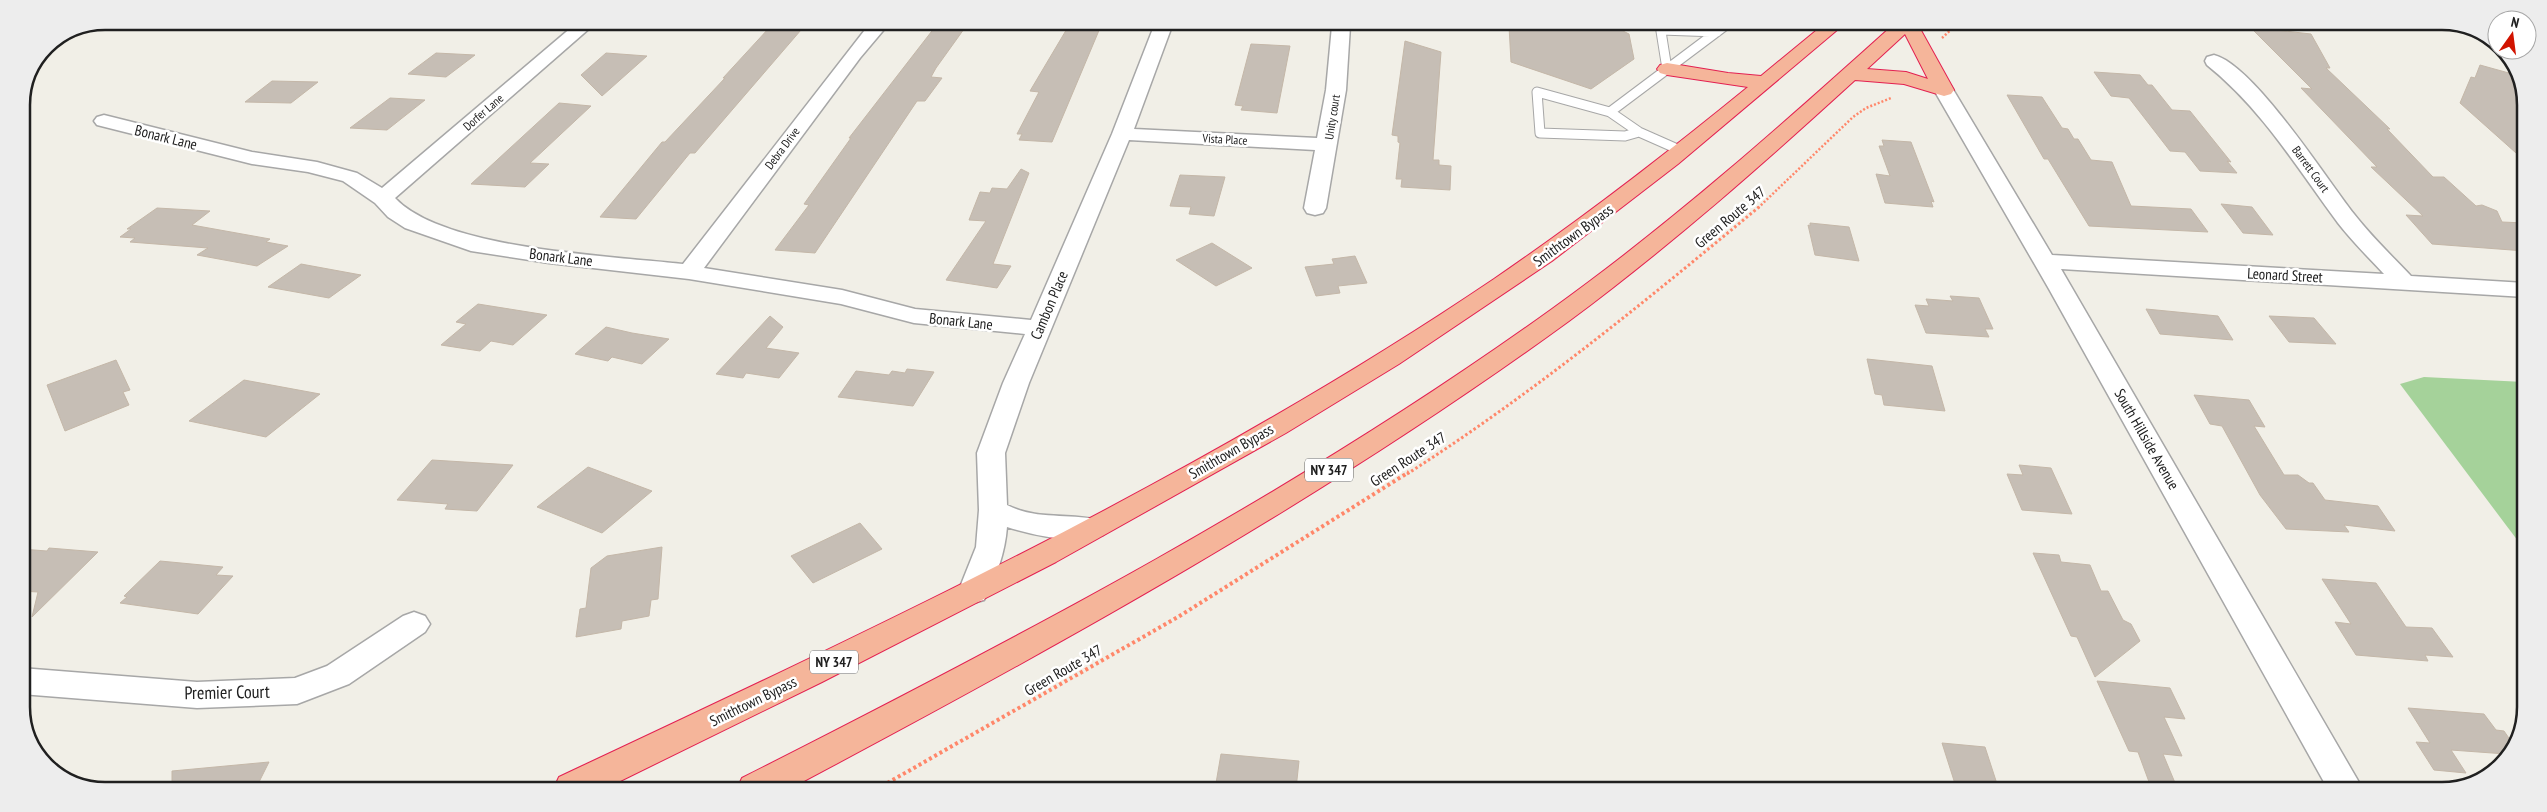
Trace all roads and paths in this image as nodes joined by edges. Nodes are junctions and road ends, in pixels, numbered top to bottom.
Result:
1 (579, 30) edge
2 (875, 30) edge
3 (1161, 30) edge
4 (1341, 30) edge
5 (1660, 30) edge
6 (1688, 30) edge
7 (1720, 30) edge
8 (1828, 30) edge
9 (1899, 30) edge
10 (1912, 30) edge
11 (1951, 30) edge
12 (1717, 32) junction
13 (1939, 41) dead end
14 (2214, 61) dead end
15 (1667, 69) junction
16 (1851, 74) junction
17 (1766, 82) junction
18 (1944, 90) junction
19 (1896, 96) dead end
20 (1720, 101) junction
21 (1610, 112) junction
22 (104, 121) dead end
23 (1639, 132) junction
24 (1122, 134) junction
25 (1327, 145) junction
26 (1682, 152) junction
27 (383, 198) junction
28 (1314, 208) dead end
29 (2045, 261) junction
30 (689, 272) junction
31 (2404, 282) junction
32 (2517, 289) edge
33 (1040, 328) junction
34 (993, 510) junction
35 (1093, 528) junction
36 (973, 592) junction
37 (414, 624) dead end
38 (30, 682) edge
39 (584, 782) edge
40 (768, 782) edge
41 (889, 782) edge
42 (2342, 782) edge

1 - 27 street, Dorfer Lane
2 - 30 street, Debra Drive
3 - 24 street, Cambon Place
4 - 25 street, Unity court
5 - 15 lane
6 - 12 lane
7 - 12 lane
8 - 17 highway, Smithtown Bypass / NY 347
9 - 16 highway, NY 347
10 - 18 highway
11 - 13 path
12 - 15 lane
14 - 31 street, Barrett Court
15 - 17 highway
15 - 20 highway
15 - 21 lane
16 - 18 highway
16 - 40 highway, NY 347
17 - 20 highway, Smithtown Bypass / NY 347
18 - 29 street, South Hillside Avenue
19 - 41 path, Green Route 347
20 - 26 highway, Smithtown Bypass / NY 347
21 - 23 lane
21 - 23 lane
22 - 27 street, Bonark Lane
23 - 26 lane
24 - 25 street, Vista Place
24 - 33 street, Cambon Place
25 - 28 street, Unity court
26 - 35 highway, Smithtown Bypass / NY 347
27 - 30 street, Bonark Lane
29 - 31 street, Leonard Street
29 - 42 street, South Hillside Avenue
30 - 33 street, Bonark Lane
31 - 32 street, Leonard Street
33 - 34 street, Cambon Place
34 - 35 street
34 - 36 street, Cambon Place
35 - 36 highway, Smithtown Bypass / NY 347
36 - 39 highway, Smithtown Bypass / NY 347
37 - 38 street, Premier Court

